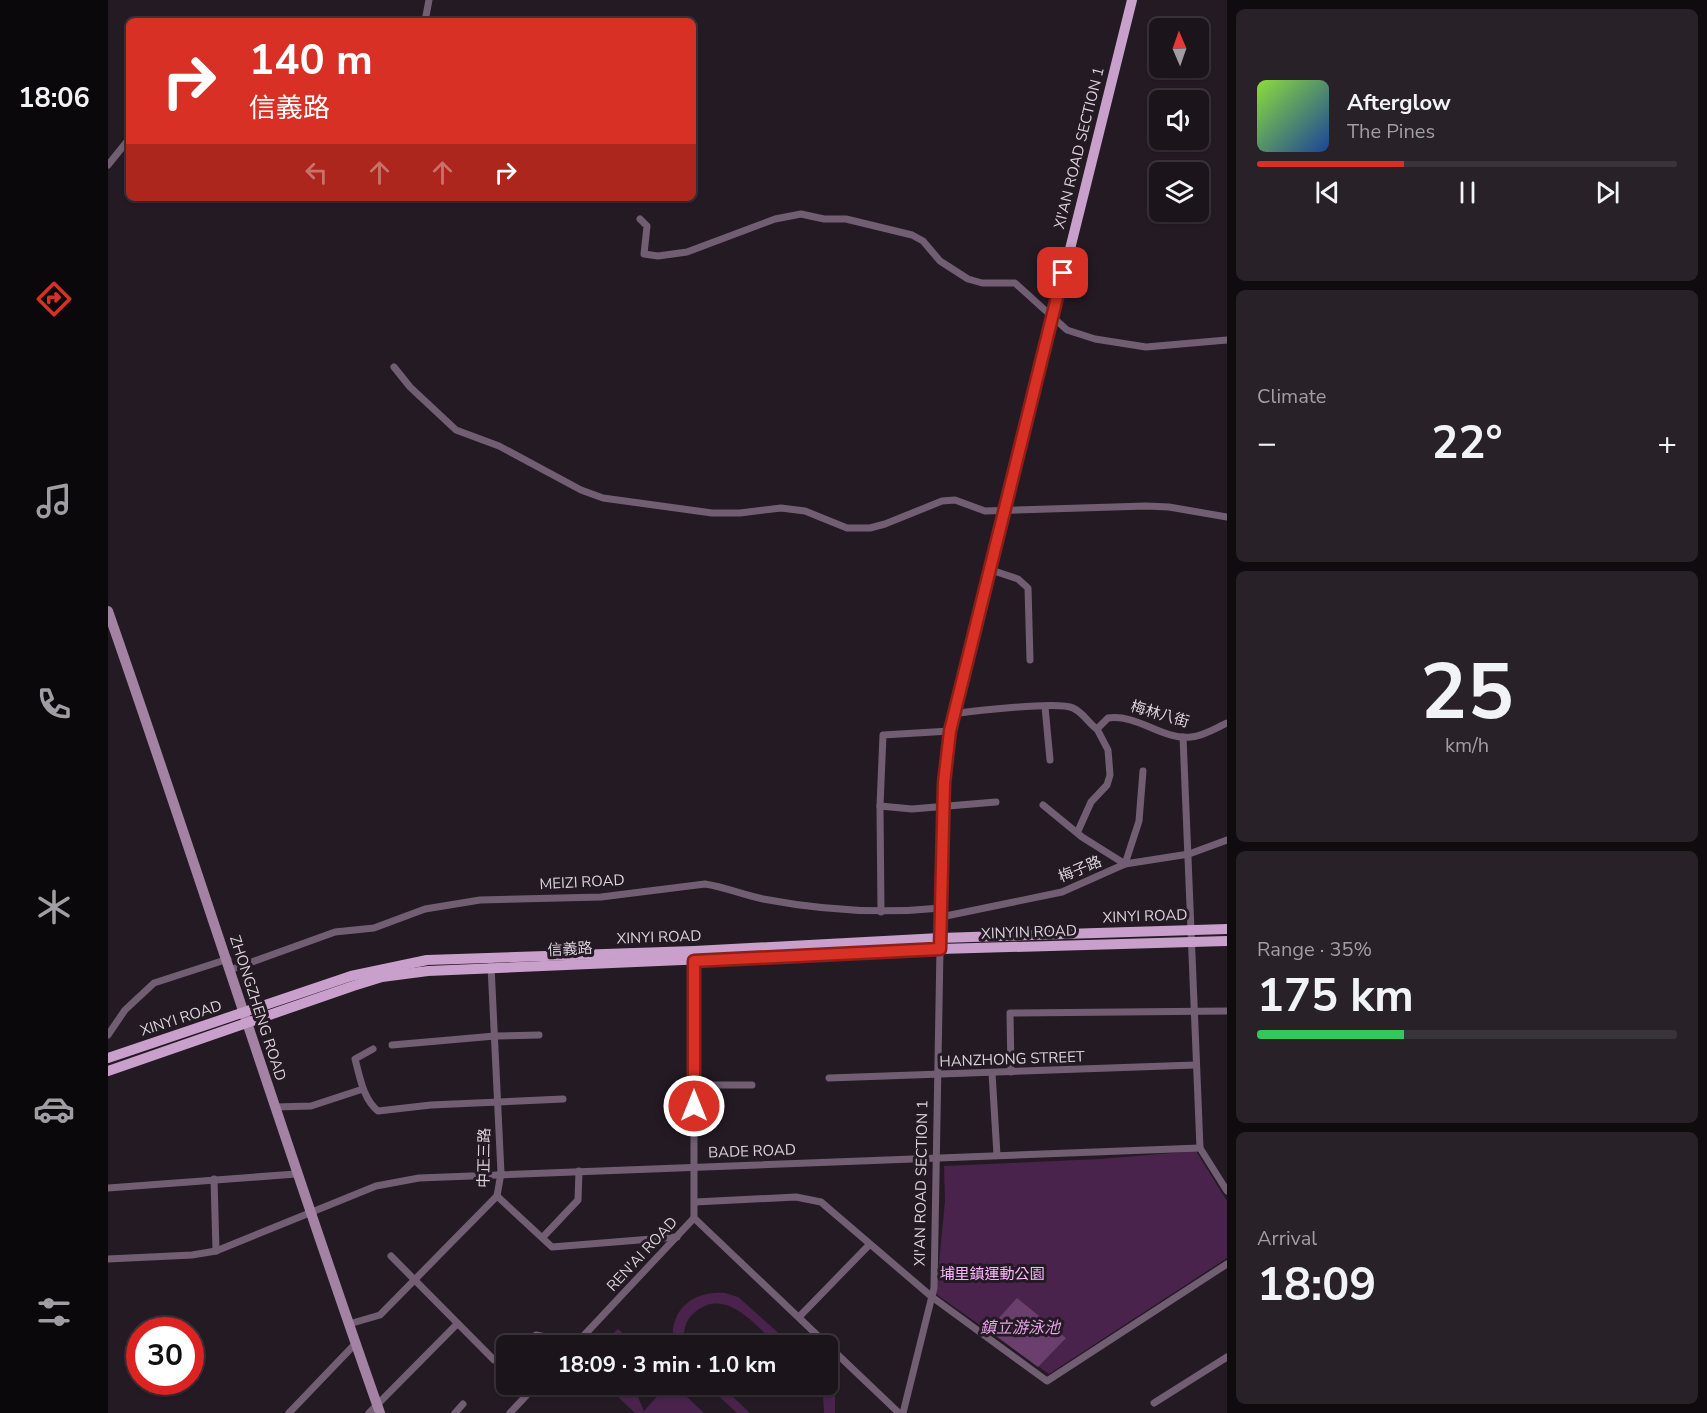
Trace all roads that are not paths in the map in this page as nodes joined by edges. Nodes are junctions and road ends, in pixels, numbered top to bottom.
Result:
1 (429, 0) edge
2 (1132, 0) edge
3 (426, 18) edge
4 (126, 143) edge
5 (108, 165) edge
6 (640, 219) dead end
7 (1052, 317) junction
8 (1227, 340) edge
9 (394, 367) dead end
10 (1006, 510) junction
11 (1227, 517) edge
12 (991, 570) junction
13 (108, 612) edge
14 (1030, 660) dead end
15 (1045, 707) junction
16 (954, 714) junction
17 (1227, 723) edge
18 (1097, 729) junction
19 (950, 731) junction
20 (1183, 737) junction
21 (1050, 760) dead end
22 (1143, 771) dead end
23 (996, 802) dead end
24 (1042, 805) dead end
25 (880, 806) junction
26 (944, 808) junction
27 (1078, 831) junction
28 (1227, 840) edge
29 (1189, 854) junction
30 (1125, 864) junction
31 (881, 912) junction
32 (941, 913) junction
33 (1227, 929) edge
34 (1190, 930) junction
35 (940, 938) junction
36 (1227, 941) edge
37 (1190, 942) junction
38 (940, 949) junction
39 (694, 956) junction
40 (491, 963) junction
41 (229, 965) junction
42 (1192, 1010) junction
43 (1227, 1011) edge
44 (245, 1018) junction
45 (108, 1035) edge
46 (539, 1035) dead end
47 (495, 1036) junction
48 (392, 1045) dead end
49 (374, 1049) dead end
50 (108, 1058) edge
51 (1195, 1065) junction
52 (108, 1071) edge
53 (1011, 1072) junction
54 (992, 1073) junction
55 (938, 1075) junction
56 (829, 1078) dead end
57 (694, 1085) junction
58 (752, 1086) dead end
59 (363, 1089) junction
60 (563, 1099) dead end
61 (497, 1100) junction
62 (275, 1107) junction
63 (1200, 1148) junction
64 (997, 1155) junction
65 (936, 1157) junction
66 (694, 1167) junction
67 (579, 1171) junction
68 (501, 1173) junction
69 (296, 1174) junction
70 (214, 1179) junction
71 (108, 1188) edge
72 (1227, 1189) edge
73 (497, 1196) junction
74 (695, 1202) junction
75 (310, 1211) junction
76 (694, 1218) junction
77 (543, 1237) junction
78 (677, 1238) junction
79 (868, 1245) junction
80 (216, 1251) junction
81 (391, 1256) dead end
82 (108, 1259) edge
83 (1227, 1264) edge
84 (415, 1281) junction
85 (932, 1297) junction
86 (799, 1317) junction
87 (349, 1324) junction
88 (457, 1324) junction
89 (584, 1335) edge
90 (356, 1344) junction
91 (1227, 1357) edge
92 (496, 1360) edge
93 (527, 1395) edge
94 (1154, 1403) dead end
95 (464, 1404) dead end
96 (376, 1410) edge
97 (289, 1413) edge
98 (455, 1413) edge
99 (510, 1413) edge
100 (901, 1413) edge

1 - 3 street
2 - 7 main road, XI'AN ROAD SECTION 1
4 - 5 street
6 - 7 street
7 - 8 street
7 - 10 main road, XI'AN ROAD SECTION 1
9 - 10 street
10 - 11 street
10 - 12 main road, XI'AN ROAD SECTION 1
12 - 14 street
12 - 16 main road, XI'AN ROAD SECTION 1
13 - 41 street, ZHONGZHENG ROAD
15 - 16 street
15 - 18 street
15 - 21 street
16 - 19 main road, XI'AN ROAD SECTION 1
17 - 20 street, 梅林八街
18 - 20 street, 梅林八街
18 - 27 street
19 - 25 street
19 - 26 main road, XI'AN ROAD SECTION 1
20 - 29 street
22 - 30 street
23 - 26 street
24 - 27 street
25 - 26 street
25 - 31 street
26 - 32 main road, XI'AN ROAD SECTION 1
27 - 30 street
28 - 29 street, 梅子路
29 - 30 street, 梅子路
29 - 34 street
30 - 32 street, 梅子路
31 - 32 street, MEIZI ROAD
31 - 41 street, MEIZI ROAD
32 - 35 main road, XI'AN ROAD SECTION 1
33 - 34 main road, XINYI ROAD
34 - 35 main road, XINYI ROAD
34 - 37 street
35 - 38 main road, XI'AN ROAD SECTION 1
35 - 39 main road, XINYI ROAD
36 - 37 main road, XINYIN ROAD
37 - 38 main road, XINYIN ROAD
37 - 42 street
38 - 39 main road, 信義路
38 - 55 street, XI'AN ROAD SECTION 1
39 - 40 main road, 信義路
39 - 57 street, REN'AI ROAD
40 - 44 main road, 信義路
40 - 47 street, 中正三路
41 - 44 street, ZHONGZHENG ROAD
41 - 45 street, MEIZI ROAD
42 - 43 street
42 - 51 street
42 - 53 street
44 - 50 main road, XINYI ROAD
44 - 52 main road, XINYI ROAD
44 - 62 street, ZHONGZHENG ROAD
46 - 47 street
47 - 48 street
47 - 61 street, 中正三路
49 - 59 street
51 - 53 street, HANZHONG STREET
51 - 63 street
53 - 54 street, HANZHONG STREET
54 - 55 street, HANZHONG STREET
54 - 64 street
55 - 56 street, HANZHONG STREET
55 - 65 street, XI'AN ROAD SECTION 1
57 - 58 street
57 - 66 street, REN'AI ROAD
59 - 61 street
59 - 62 street
60 - 61 street
61 - 68 street, 中正三路
62 - 69 street, ZHONGZHENG ROAD
63 - 64 street, BADE ROAD
63 - 72 street
64 - 65 street, BADE ROAD
65 - 66 street, BADE ROAD
65 - 85 street, XI'AN ROAD SECTION 1
66 - 67 street, BADE ROAD
66 - 74 street, REN'AI ROAD
67 - 68 street, BADE ROAD
67 - 77 street
68 - 73 street, 中正三路
68 - 75 street, BADE ROAD
69 - 70 street
69 - 75 street, ZHONGZHENG ROAD
70 - 71 street
70 - 80 street
73 - 77 street
73 - 84 street, 中正三路
74 - 76 street, REN'AI ROAD
74 - 79 street
75 - 80 street, BADE ROAD
75 - 87 street, ZHONGZHENG ROAD
76 - 78 street, REN'AI ROAD
76 - 86 street
77 - 78 street
78 - 89 street, REN'AI ROAD
79 - 85 street
79 - 86 street
80 - 82 street, BADE ROAD
81 - 84 street
83 - 85 street
84 - 87 street, 中正三路
84 - 88 street
85 - 100 street, XI'AN ROAD SECTION 1
86 - 100 street
87 - 90 street, ZHONGZHENG ROAD
88 - 92 street
88 - 96 street
90 - 96 street, ZHONGZHENG ROAD
90 - 97 street
91 - 94 street
93 - 99 street
95 - 98 street

